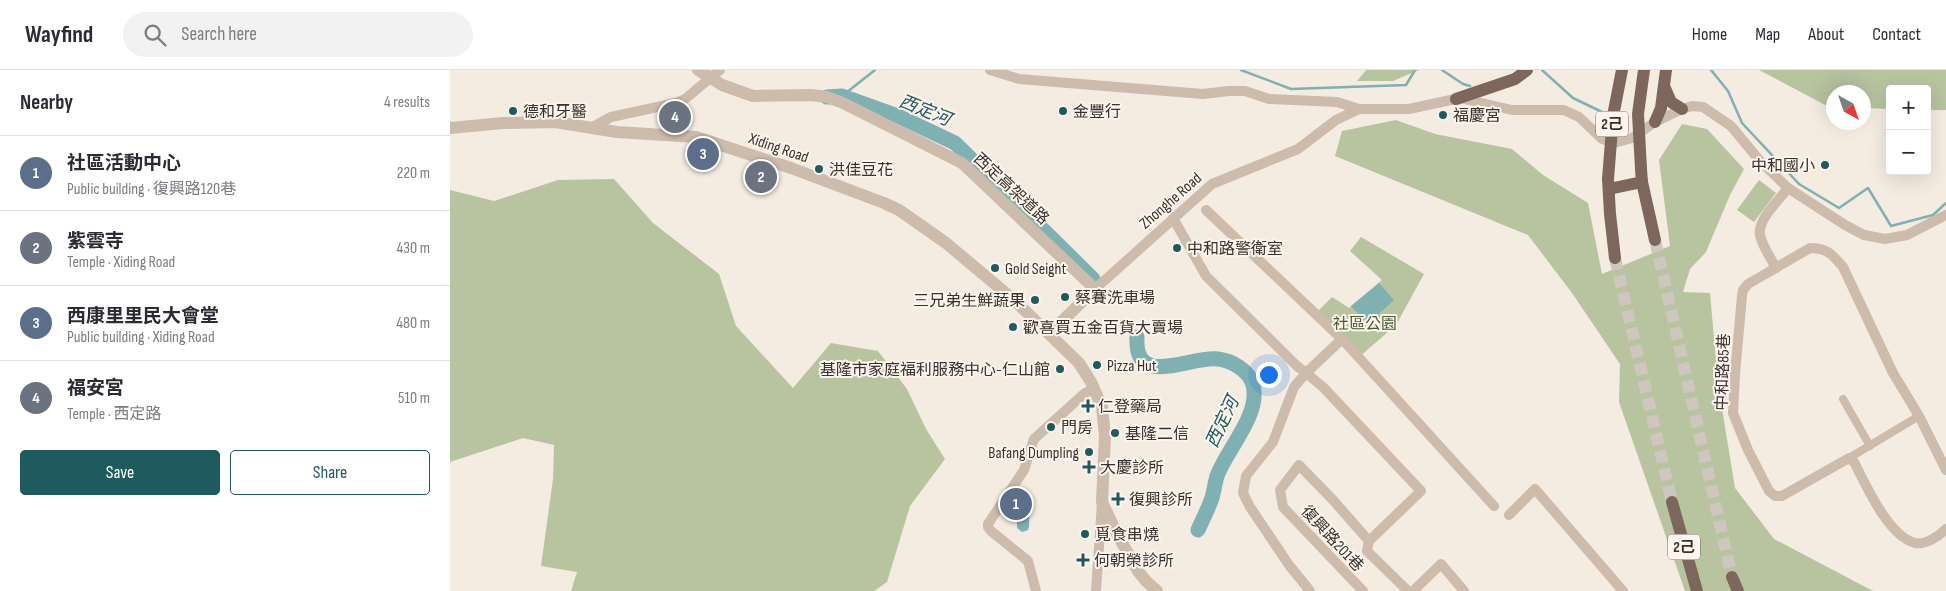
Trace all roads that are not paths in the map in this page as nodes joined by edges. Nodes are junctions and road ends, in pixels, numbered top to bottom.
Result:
1 (698, 70) edge
2 (1527, 70) edge
3 (1622, 70) edge
4 (1644, 70) edge
5 (1666, 70) edge
6 (993, 71) edge
7 (712, 77) edge
8 (1665, 88) junction
9 (1486, 89) junction
10 (1456, 99) junction
11 (1476, 101) junction
12 (1336, 102) junction
13 (1359, 109) junction
14 (1682, 109) junction
15 (1336, 120) junction
16 (1656, 122) junction
17 (450, 128) edge
18 (591, 128) junction
19 (1641, 176) junction
20 (1608, 184) junction
21 (1788, 188) junction
22 (1206, 210) dead end
23 (1946, 215) edge
24 (1173, 218) junction
25 (1655, 240) tunnel mouth
26 (1615, 258) tunnel mouth
27 (1776, 268) junction
28 (1091, 285) junction
29 (1050, 333) junction
30 (1342, 339) junction
31 (1306, 373) junction
32 (1094, 389) junction
33 (1843, 399) dead end
34 (1919, 416) junction
35 (1870, 446) junction
36 (1849, 458) junction
37 (1946, 470) edge
38 (1102, 502) junction
39 (1672, 502) tunnel mouth
40 (1494, 506) dead end
41 (1509, 515) dead end
42 (1946, 529) edge
43 (1369, 540) junction
44 (1732, 577) tunnel mouth
45 (1696, 590) edge
46 (1036, 591) edge
47 (1096, 591) edge
48 (1156, 591) edge
49 (1310, 591) edge
50 (1363, 591) edge
51 (1408, 591) edge
52 (1413, 591) edge
53 (1464, 591) edge
54 (1623, 591) edge
55 (1737, 591) edge

1 - 7 street, 西定高架道路
2 - 9 main road
3 - 20 main road, 2己, bridge
4 - 19 main road, 2己, bridge
5 - 8 main road
6 - 12 street, Zhonghe Road
7 - 18 street
7 - 28 street, 西定高架道路
8 - 14 main road
8 - 16 main road
9 - 10 main road
9 - 11 main road
10 - 11 street, Zhonghe Road
10 - 13 street, Zhonghe Road
11 - 16 street, Zhonghe Road
12 - 13 street, Zhonghe Road
12 - 15 street
13 - 15 street, Zhonghe Road
14 - 16 street, Zhonghe Road
14 - 21 street, Zhonghe Road
15 - 24 street, Zhonghe Road
17 - 18 street, Xiding Road
18 - 29 street, Xiding Road
19 - 20 main road
19 - 25 main road, 2己
20 - 26 main road, 2己
21 - 23 street, Zhonghe Road
21 - 27 street
22 - 30 street
24 - 28 street, Zhonghe Road
24 - 31 street, 復興路201巷
27 - 34 street, 中和路85巷
27 - 36 street, 中和路85巷
28 - 29 street, Zhonghe Road
29 - 32 street, Xiding Road
30 - 31 street
30 - 40 street
31 - 43 street, 復興路201巷
31 - 49 street
32 - 38 street, Xiding Road
32 - 46 street
33 - 35 street
34 - 35 street
34 - 37 street, 中和路85巷
35 - 36 street
36 - 42 street
38 - 47 street
38 - 48 street
39 - 45 main road, 2己
41 - 54 street
43 - 50 street, 復興路201巷
43 - 51 street, 復興路201巷
44 - 55 main road
52 - 53 street

